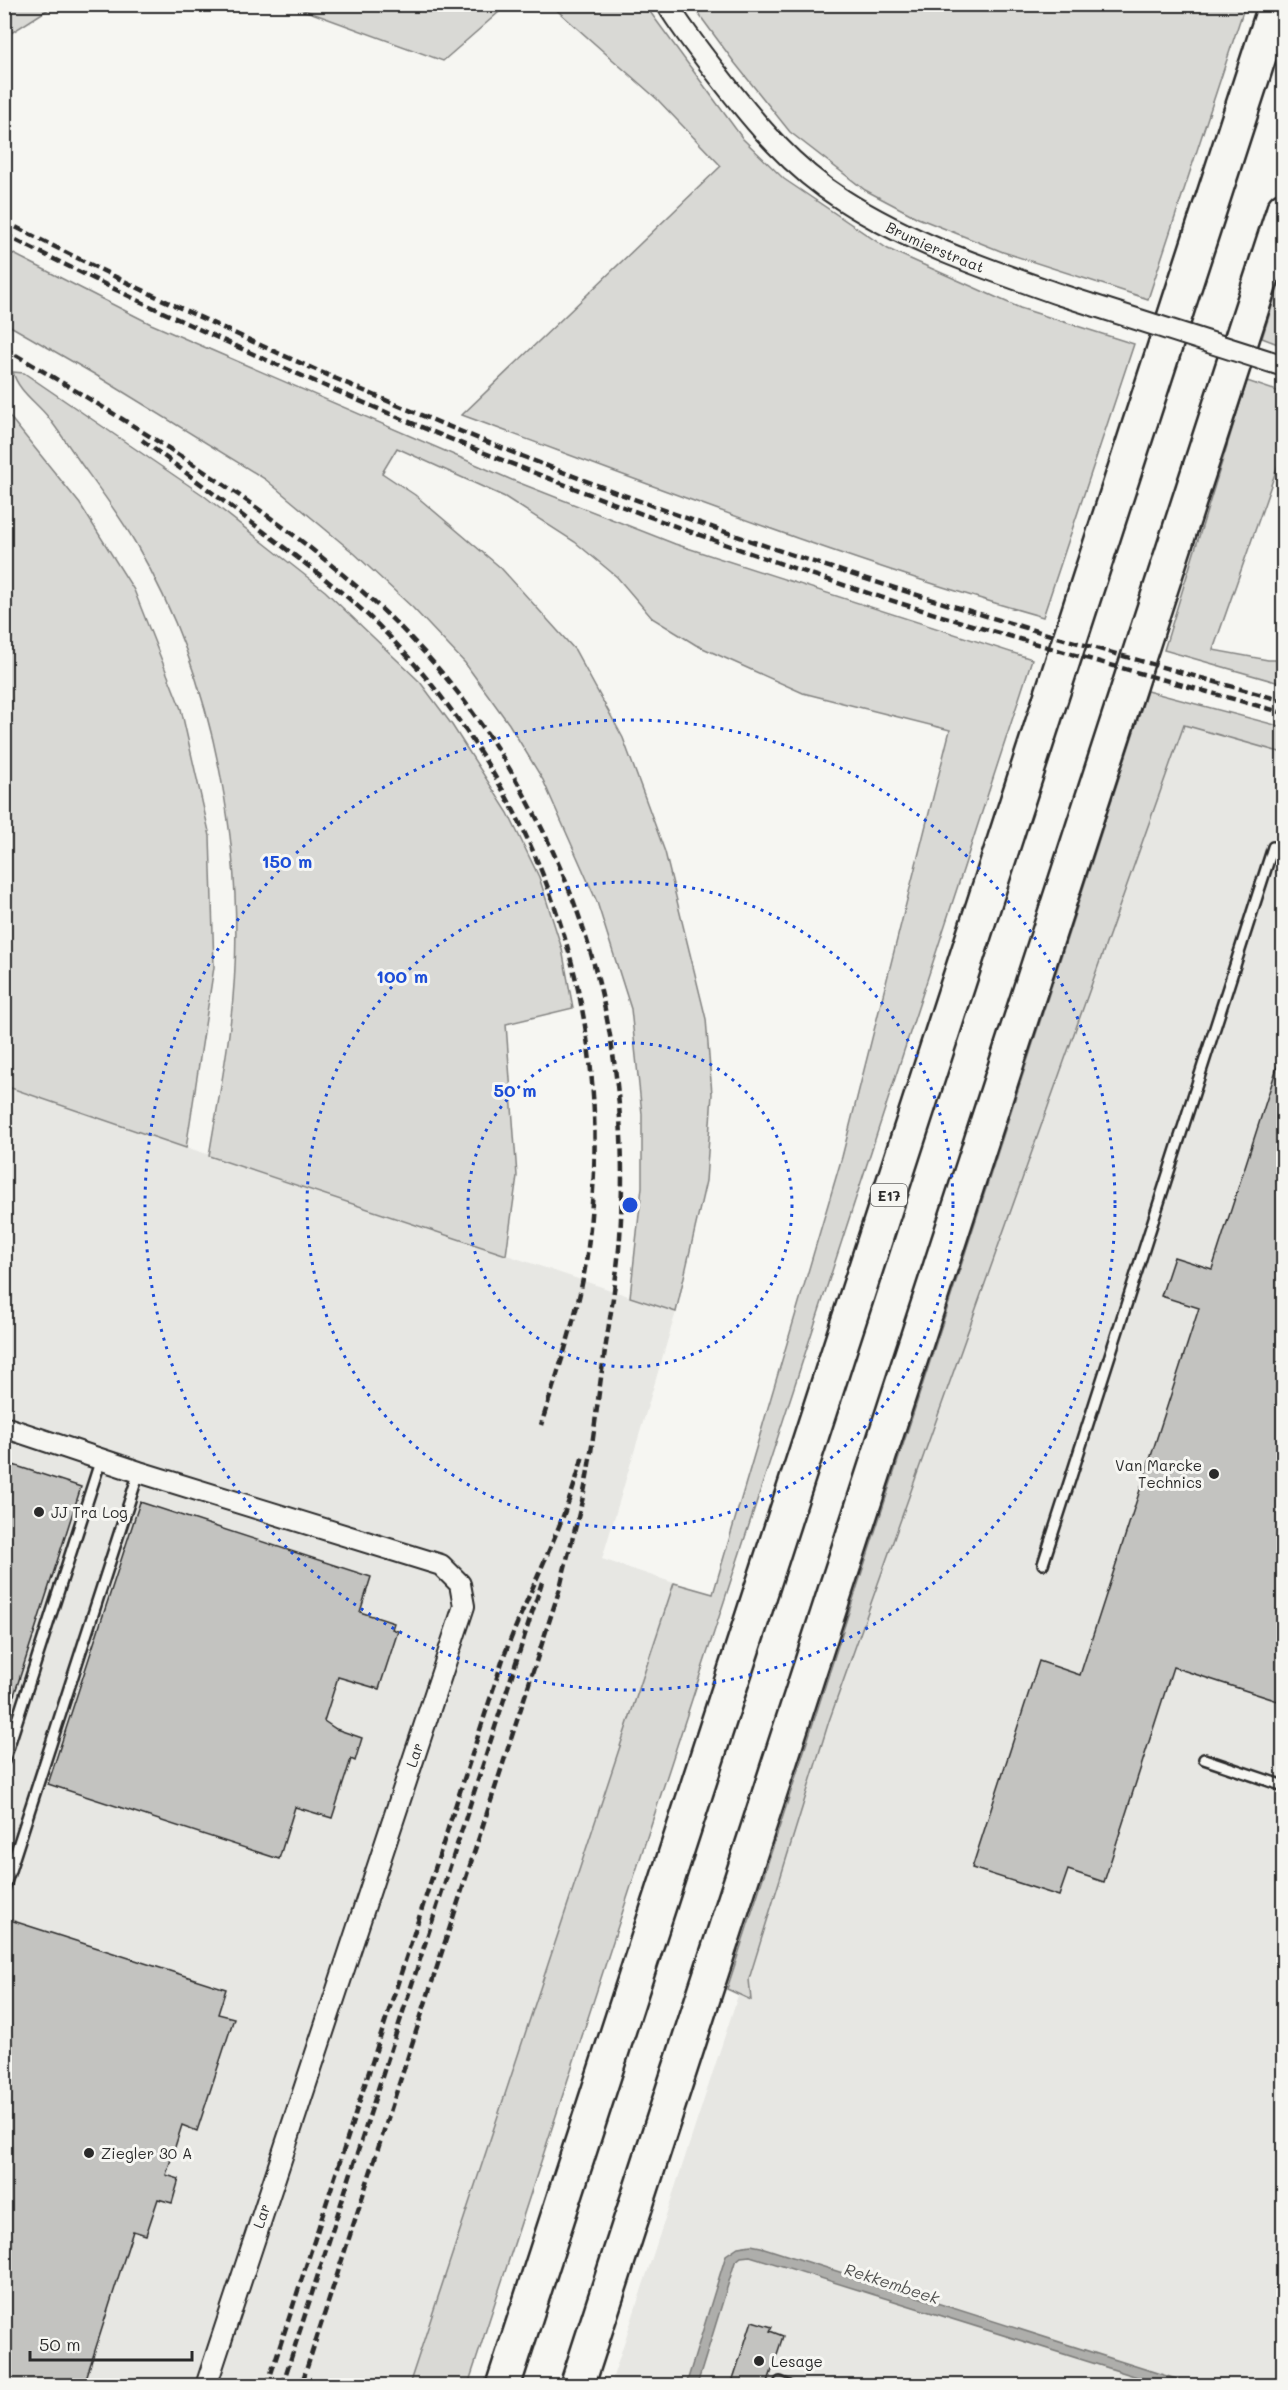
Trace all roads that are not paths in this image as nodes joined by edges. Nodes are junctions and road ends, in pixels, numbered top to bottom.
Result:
1 (667, 4) edge
2 (1276, 4) edge
3 (1284, 209) edge
4 (1284, 366) edge
5 (1284, 850) edge
6 (4, 1427) edge
7 (101, 1459) junction
8 (139, 1472) junction
9 (1043, 1564) dead end
10 (1204, 1759) dead end
11 (4, 1761) edge
12 (1284, 1786) edge
13 (4, 1889) edge
14 (207, 2385) edge
15 (502, 2385) edge
16 (577, 2385) edge

1 - 4 street, Brumierstraat, bridge
2 - 15 highway, E17
3 - 16 highway
5 - 9 lane
6 - 7 street, Lar
7 - 8 street, Lar
7 - 11 lane
8 - 13 lane
8 - 14 street, Lar
10 - 12 lane

